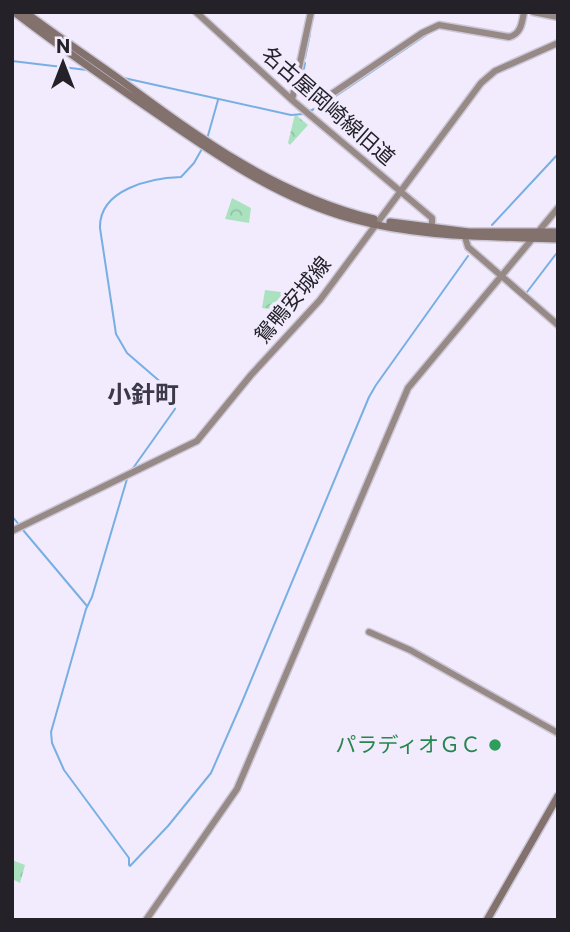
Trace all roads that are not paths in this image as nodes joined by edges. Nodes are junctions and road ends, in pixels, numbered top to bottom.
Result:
1 (14, 12) edge
2 (25, 12) edge
3 (196, 12) edge
4 (311, 12) edge
5 (524, 12) edge
6 (533, 12) edge
7 (558, 17) edge
8 (558, 43) edge
9 (77, 52) junction
10 (295, 90) junction
11 (292, 100) junction
12 (400, 191) junction
13 (558, 208) edge
14 (378, 222) junction
15 (432, 228) junction
16 (558, 232) edge
17 (535, 236) junction
18 (465, 237) junction
19 (558, 239) edge
20 (502, 276) junction
21 (558, 325) edge
22 (12, 531) edge
23 (369, 632) dead end
24 (558, 733) edge
25 (558, 796) edge
26 (146, 920) edge
27 (487, 920) edge

1 - 9 main road
2 - 9 main road
3 - 11 street, 名古屋岡崎線旧道
4 - 10 street
5 - 10 street
6 - 7 street
8 - 12 street, 鴛鴨安城線
9 - 14 main road
10 - 11 street
11 - 12 street, 名古屋岡崎線旧道
12 - 14 street, 鴛鴨安城線
12 - 15 street, 名古屋岡崎線旧道
13 - 17 street
14 - 15 main road
14 - 18 main road
14 - 22 street, 鴛鴨安城線
15 - 17 main road
16 - 17 main road
17 - 18 main road
17 - 19 main road
17 - 20 street
18 - 20 street
20 - 21 street
20 - 26 street
23 - 24 street
25 - 27 main road

